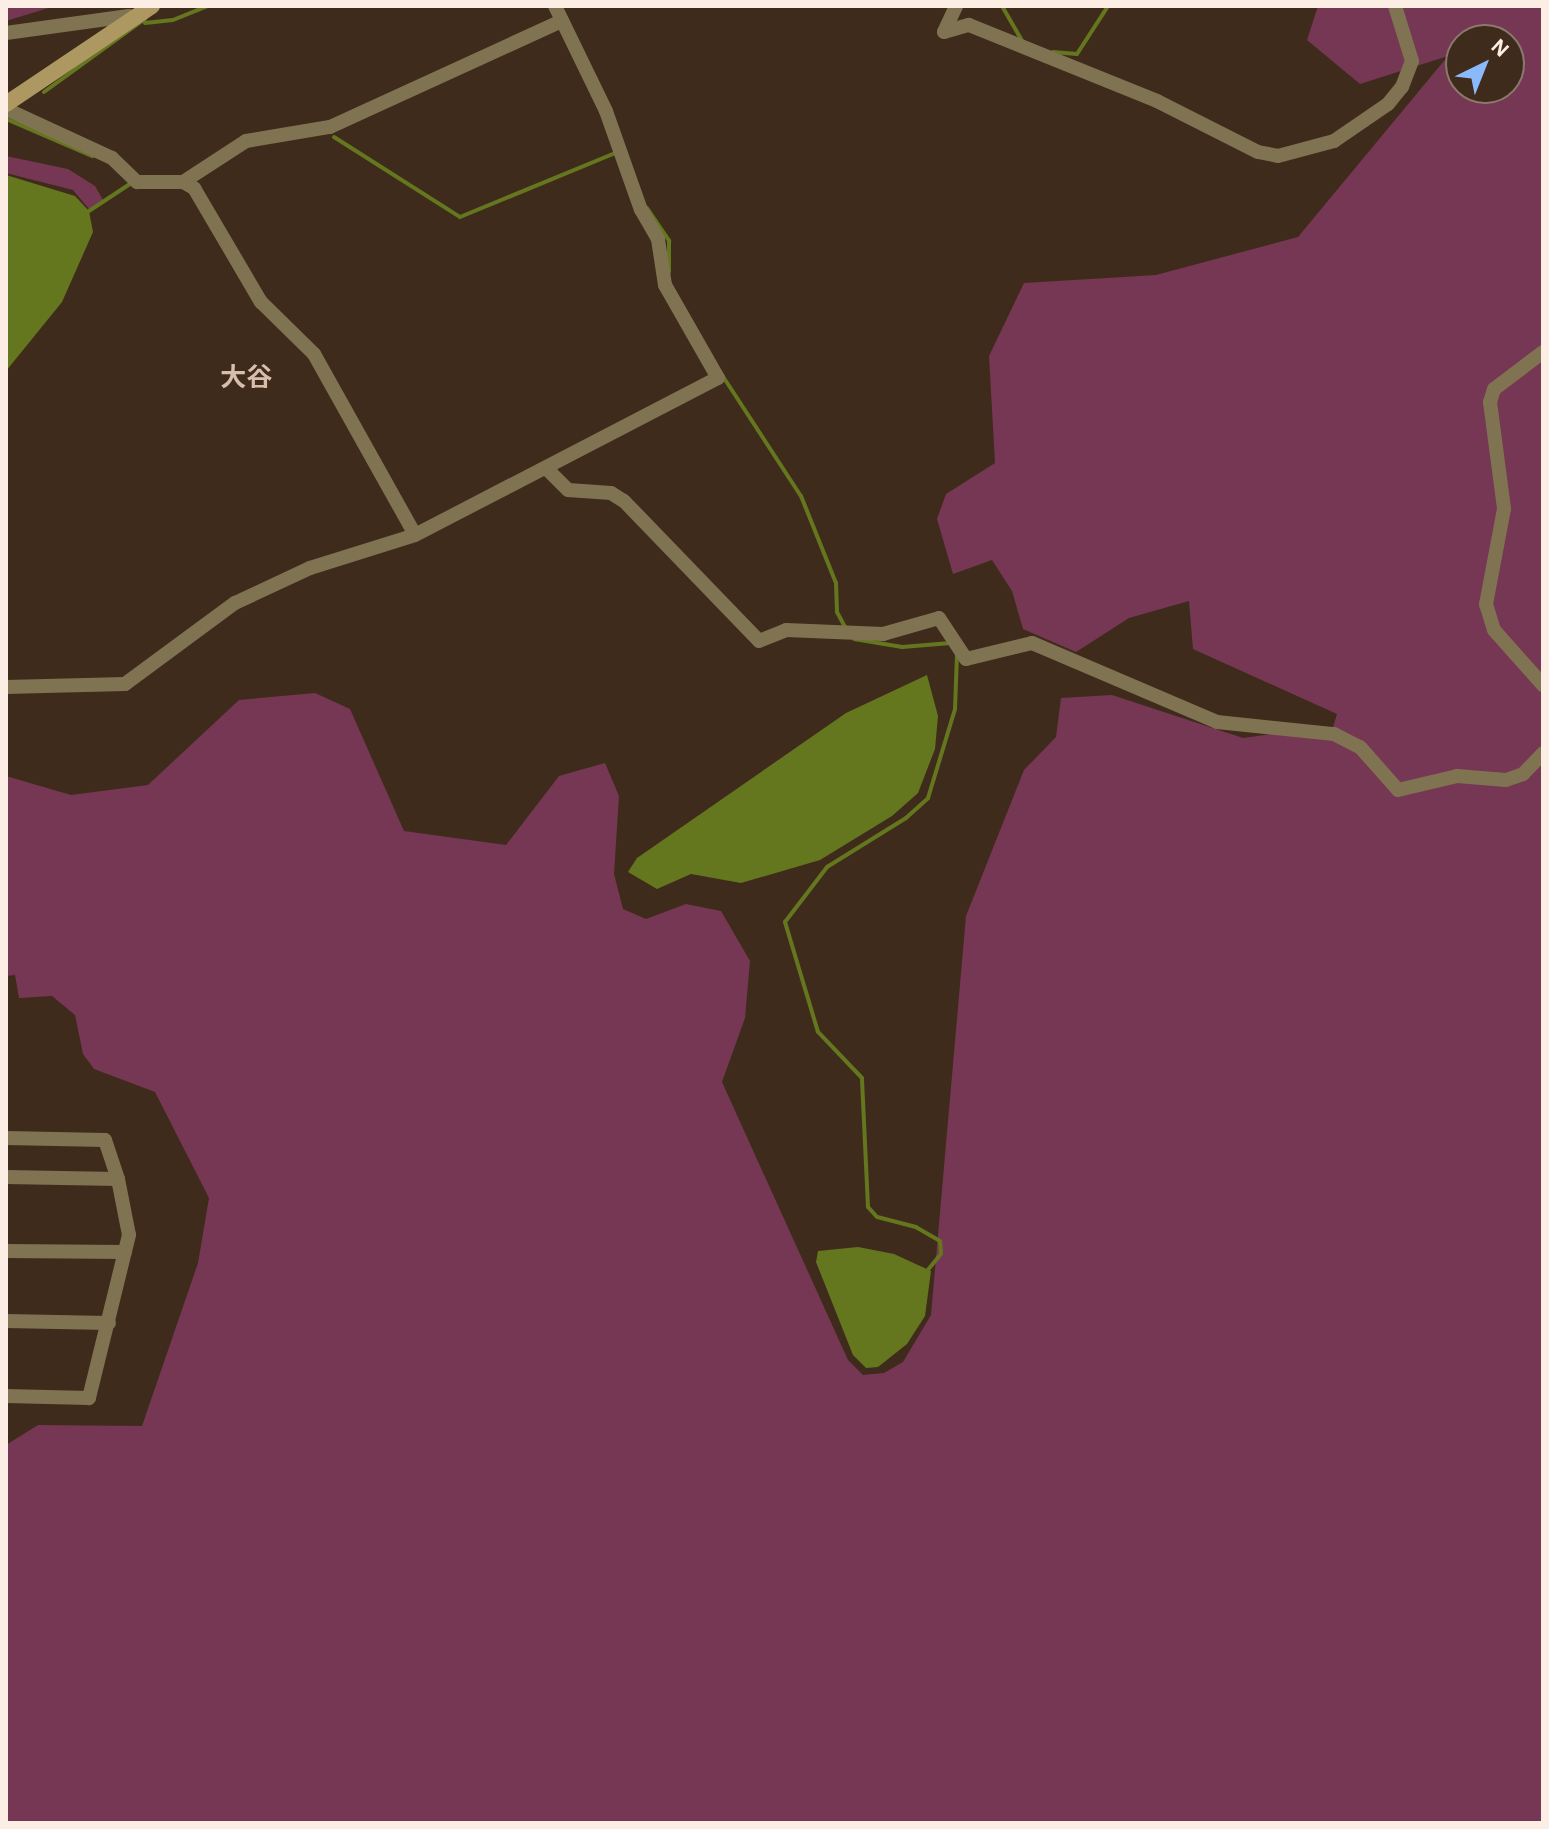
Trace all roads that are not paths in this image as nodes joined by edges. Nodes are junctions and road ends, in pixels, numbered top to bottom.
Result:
1 (152, 6) edge
2 (555, 6) edge
3 (956, 6) edge
4 (1395, 6) edge
5 (131, 11) edge
6 (562, 21) junction
7 (6, 33) edge
8 (6, 106) edge
9 (183, 182) junction
10 (1543, 352) edge
11 (548, 470) junction
12 (415, 535) junction
13 (1543, 685) edge
14 (6, 687) edge
15 (1543, 753) edge
16 (6, 1138) edge
17 (6, 1177) edge
18 (118, 1179) junction
19 (6, 1251) edge
20 (125, 1252) junction
21 (6, 1321) edge
22 (109, 1323) junction
23 (6, 1396) edge

1 - 5 main road
2 - 6 street
3 - 4 street
5 - 7 street
5 - 8 main road
6 - 9 street
6 - 11 street
8 - 9 street
9 - 12 street
10 - 13 street
11 - 12 street
11 - 15 street
12 - 14 street
16 - 18 street
17 - 18 street
18 - 20 street
19 - 20 street
20 - 22 street
21 - 22 street
22 - 23 street

